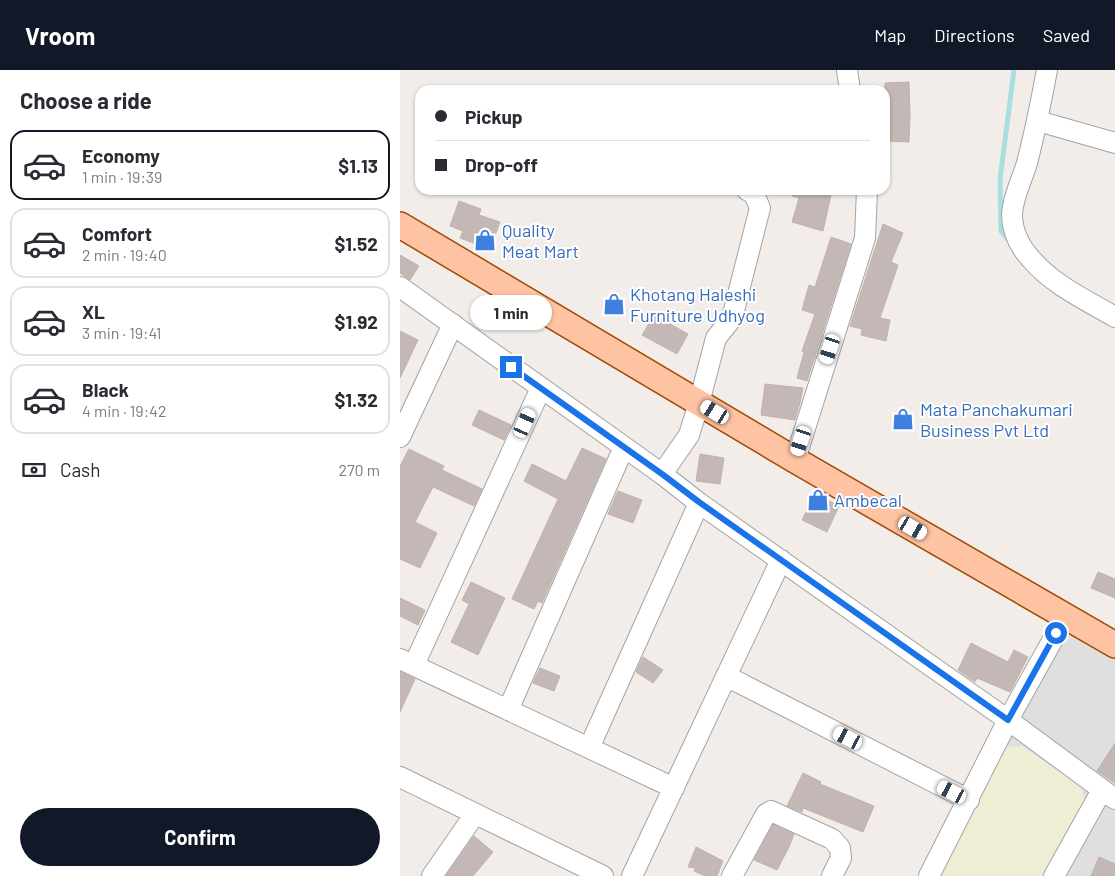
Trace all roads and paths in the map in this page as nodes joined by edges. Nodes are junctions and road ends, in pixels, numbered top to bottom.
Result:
1 (847, 70) edge
2 (1047, 70) edge
3 (849, 85) edge
4 (1038, 121) junction
5 (1115, 143) edge
6 (754, 195) edge
7 (867, 195) edge
8 (400, 225) edge
9 (400, 286) edge
10 (1115, 317) edge
11 (453, 324) junction
12 (541, 388) junction
13 (699, 403) junction
14 (400, 437) edge
15 (624, 447) junction
16 (795, 460) junction
17 (662, 474) junction
18 (699, 502) junction
19 (781, 560) junction
20 (1066, 616) junction
21 (1115, 645) edge
22 (407, 662) edge
23 (726, 676) junction
24 (508, 710) junction
25 (1008, 720) junction
26 (589, 748) junction
27 (400, 777) edge
28 (674, 788) junction
29 (1109, 794) edge
30 (969, 800) junction
31 (475, 814) junction
32 (432, 876) edge
33 (602, 876) edge
34 (632, 876) edge
35 (732, 876) edge
36 (832, 876) edge
37 (929, 876) edge
38 (1054, 876) edge

1 - 3 street
2 - 4 street
4 - 5 street
4 - 10 street
6 - 13 street
7 - 16 street
8 - 13 main road
9 - 11 street
11 - 12 street
11 - 14 street
12 - 15 street
12 - 22 street
13 - 16 main road
13 - 17 street
15 - 17 street
15 - 24 street
16 - 20 main road
17 - 18 street
18 - 19 street
18 - 26 street
19 - 23 street
19 - 25 street
20 - 21 main road
20 - 25 street
22 - 24 street
23 - 28 street
23 - 30 street
24 - 26 street
25 - 29 street
25 - 30 street
26 - 28 street
27 - 31 street
28 - 34 street
29 - 38 street
30 - 37 street
31 - 32 street
31 - 33 street
35 - 36 street

